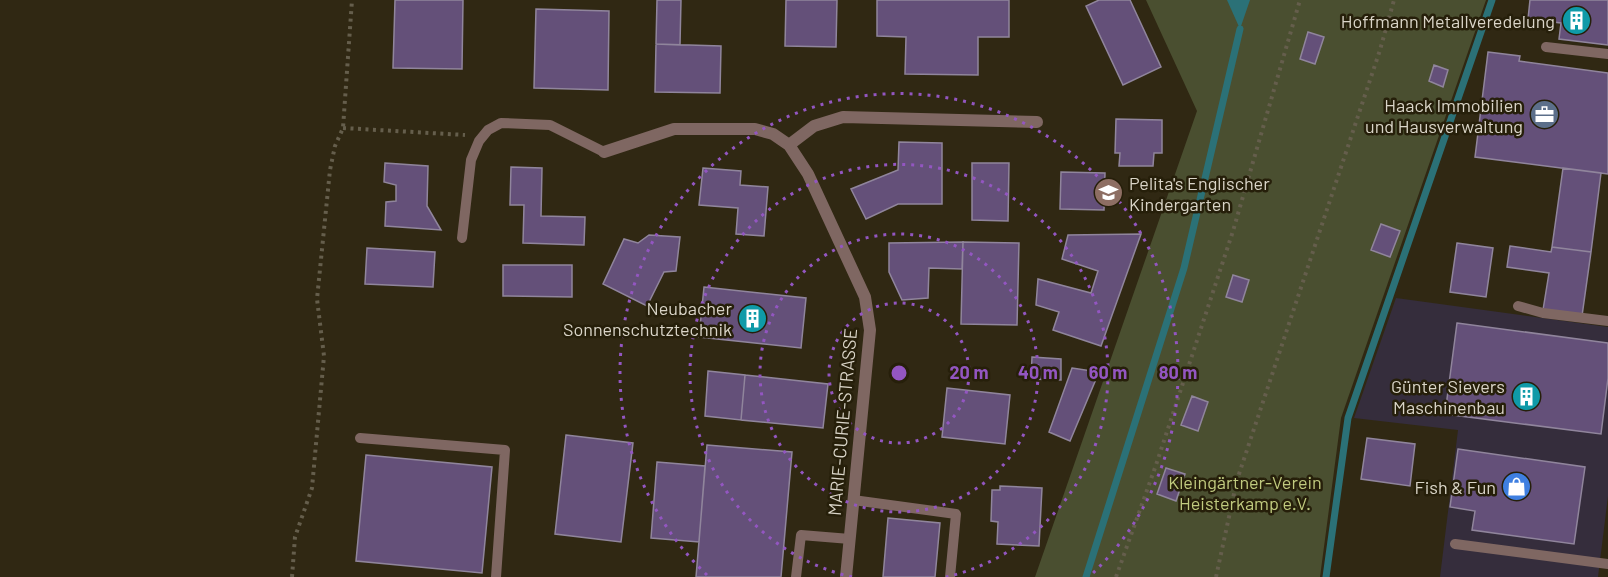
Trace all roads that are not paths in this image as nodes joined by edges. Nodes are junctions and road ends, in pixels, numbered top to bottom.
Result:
1 (1546, 47) dead end
2 (1608, 54) edge
3 (1037, 122) dead end
4 (789, 145) junction
5 (604, 152) joint
6 (462, 238) dead end
7 (1518, 306) dead end
8 (1608, 321) edge
9 (360, 438) dead end
10 (853, 500) junction
11 (850, 539) junction
12 (1455, 544) dead end
13 (1608, 564) edge
14 (496, 577) edge
15 (796, 577) edge
16 (846, 577) edge
17 (950, 577) edge

1 - 2 lane
3 - 4 street
4 - 5 street, MARIE-CURIE-STRASSE
4 - 10 street, MARIE-CURIE-STRASSE
5 - 6 lane
7 - 8 lane
9 - 14 lane
10 - 11 street, MARIE-CURIE-STRASSE
10 - 17 lane
11 - 15 lane
11 - 16 street, MARIE-CURIE-STRASSE
12 - 13 lane

